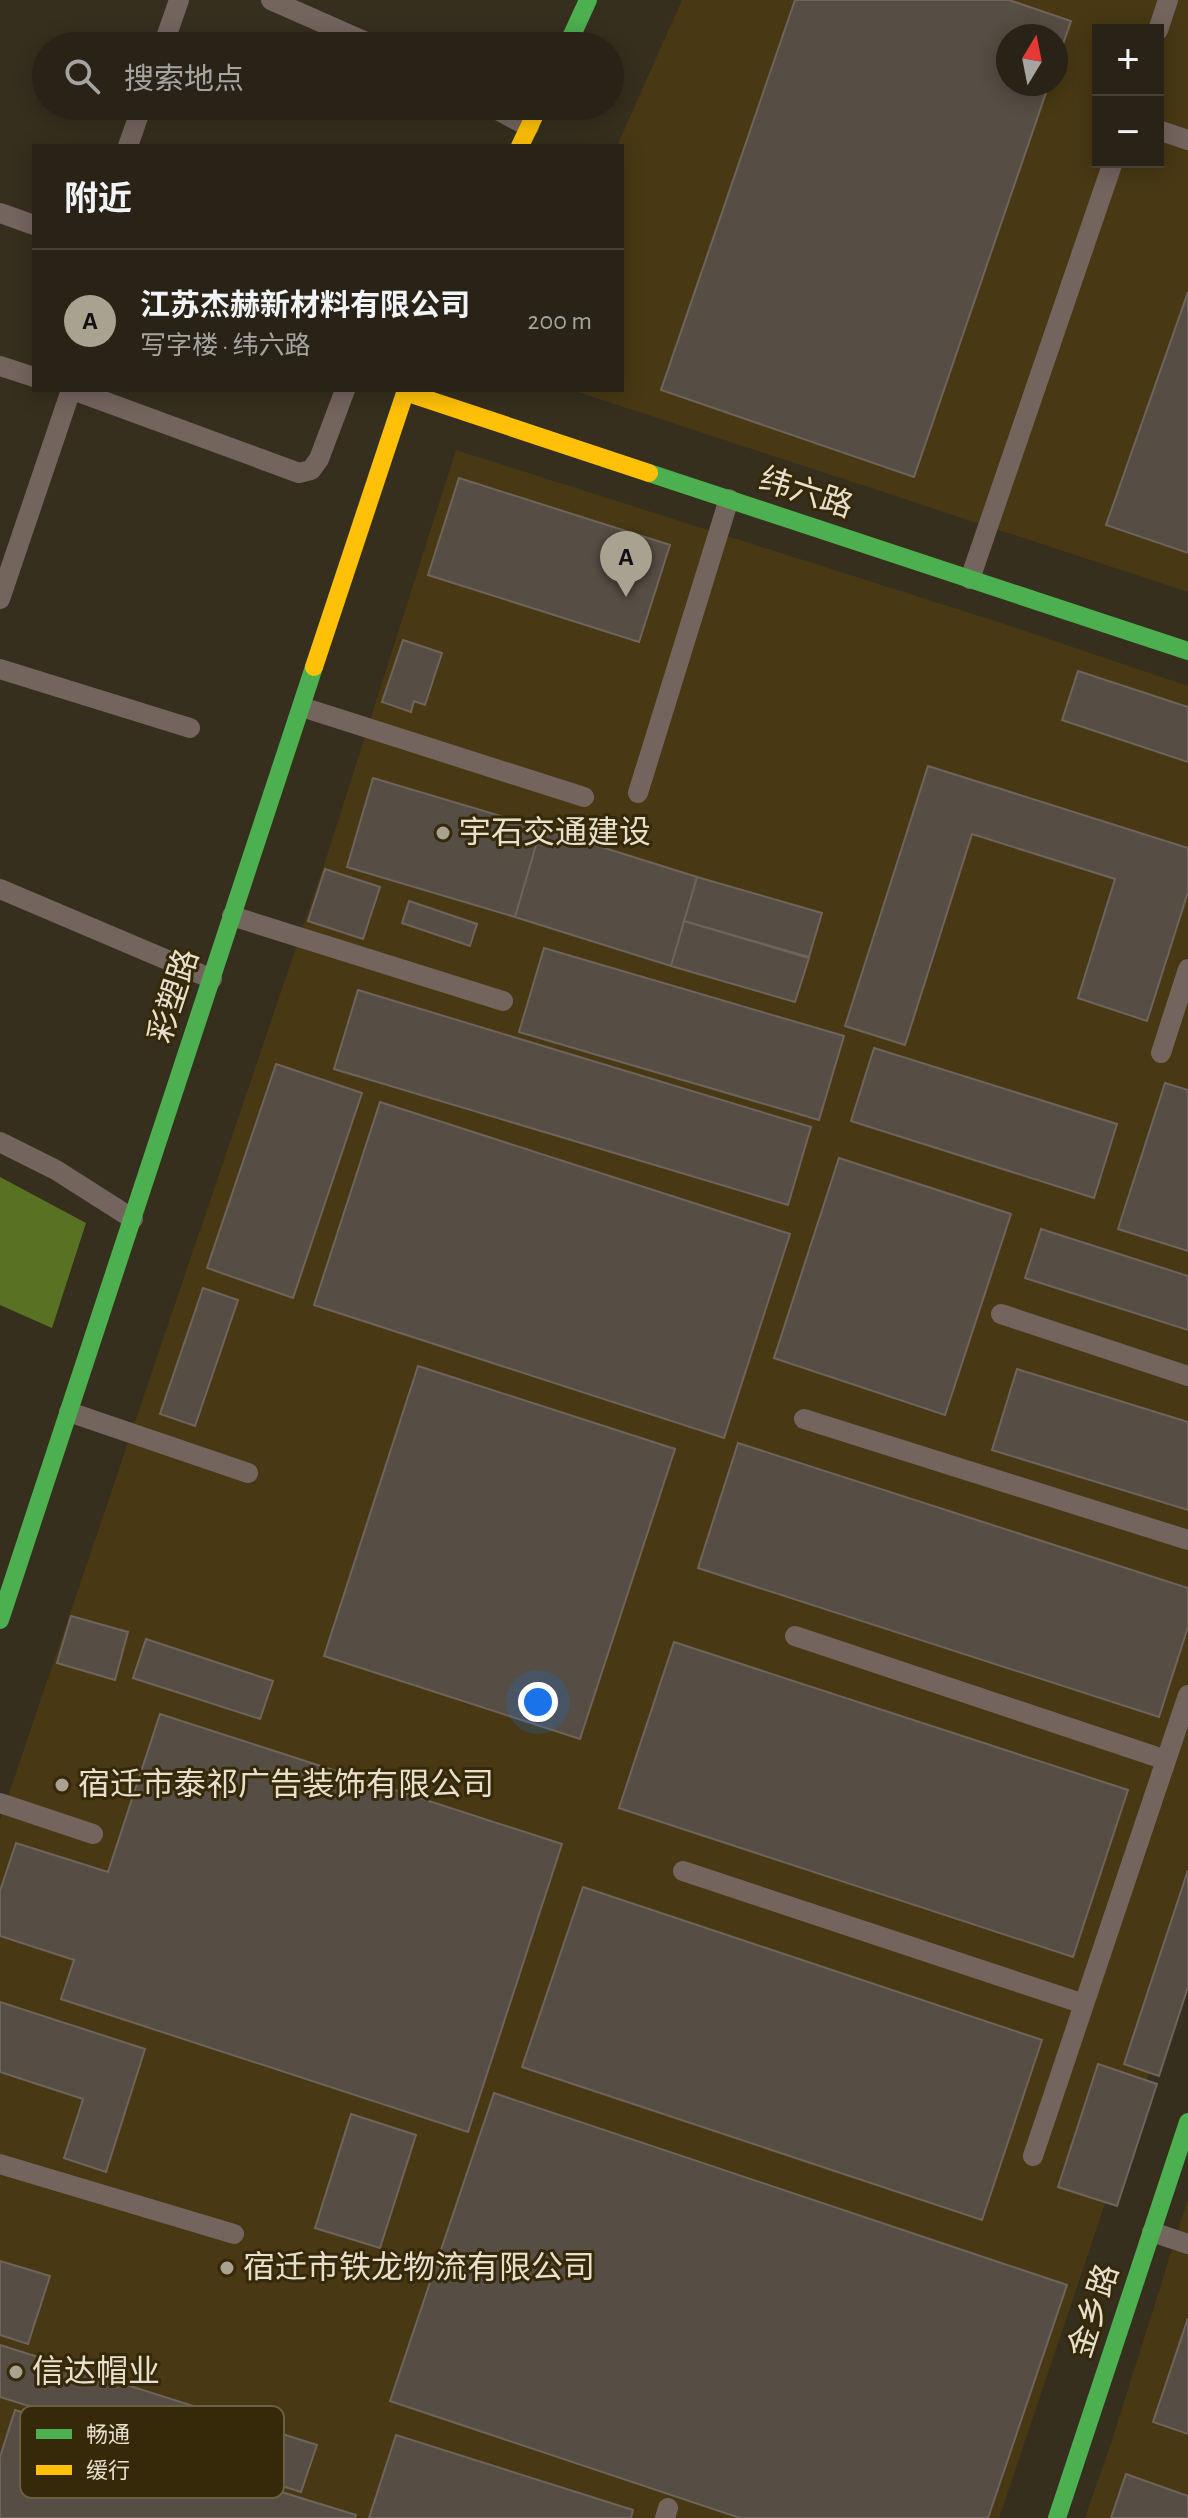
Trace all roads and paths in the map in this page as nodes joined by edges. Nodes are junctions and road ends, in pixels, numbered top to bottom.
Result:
1 (179, 0) edge
2 (271, 0) edge
3 (588, 0) edge
4 (1163, 1) edge
5 (1159, 24) edge
6 (168, 32) edge
7 (343, 32) edge
8 (573, 32) edge
9 (137, 120) edge
10 (506, 120) edge
11 (1164, 132) edge
12 (525, 137) edge
13 (1188, 140) edge
14 (129, 144) edge
15 (1111, 168) edge
16 (0, 213) edge
17 (32, 224) edge
18 (0, 366) edge
19 (32, 376) edge
20 (71, 392) edge
21 (77, 392) edge
22 (344, 392) edge
23 (406, 392) edge
24 (409, 392) edge
25 (729, 499) junction
26 (970, 579) junction
27 (0, 599) edge
28 (1188, 651) edge
29 (0, 669) edge
30 (302, 707) junction
31 (190, 728) dead end
32 (638, 793) dead end
33 (584, 797) dead end
34 (0, 889) edge
35 (232, 916) junction
36 (1188, 969) edge
37 (212, 979) junction
38 (503, 1001) dead end
39 (1161, 1053) dead end
40 (0, 1142) edge
41 (133, 1219) junction
42 (1001, 1314) dead end
43 (1188, 1376) edge
44 (69, 1412) junction
45 (804, 1419) dead end
46 (248, 1473) dead end
47 (1188, 1540) edge
48 (0, 1620) edge
49 (795, 1636) dead end
50 (1188, 1695) edge
51 (1166, 1760) junction
52 (0, 1803) edge
53 (93, 1834) dead end
54 (683, 1871) dead end
55 (1084, 2004) junction
56 (1188, 2122) edge
57 (1033, 2156) dead end
58 (0, 2164) edge
59 (1152, 2232) junction
60 (234, 2234) dead end
61 (1188, 2244) edge
62 (1057, 2518) edge

1 - 6 lane
2 - 7 lane
3 - 8 street
4 - 5 lane
9 - 14 lane
10 - 12 lane
11 - 13 lane
15 - 26 lane
16 - 17 lane
18 - 19 lane
20 - 27 lane
21 - 22 lane
23 - 30 street, 彩塑路
24 - 25 street, 纬六路
25 - 26 street, 纬六路
25 - 32 lane
26 - 28 street, 纬六路
29 - 31 lane
30 - 33 lane
30 - 35 street, 彩塑路
34 - 37 lane
35 - 37 street, 彩塑路
35 - 38 lane
36 - 39 lane
37 - 41 street, 彩塑路
40 - 41 lane
41 - 44 street, 彩塑路
42 - 43 lane
44 - 46 lane
44 - 48 street, 彩塑路
45 - 47 lane
49 - 51 lane
50 - 51 lane
51 - 55 lane
52 - 53 lane
54 - 55 lane
55 - 57 lane
56 - 59 street, 金乡路
58 - 60 lane
59 - 61 lane
59 - 62 street, 金乡路

